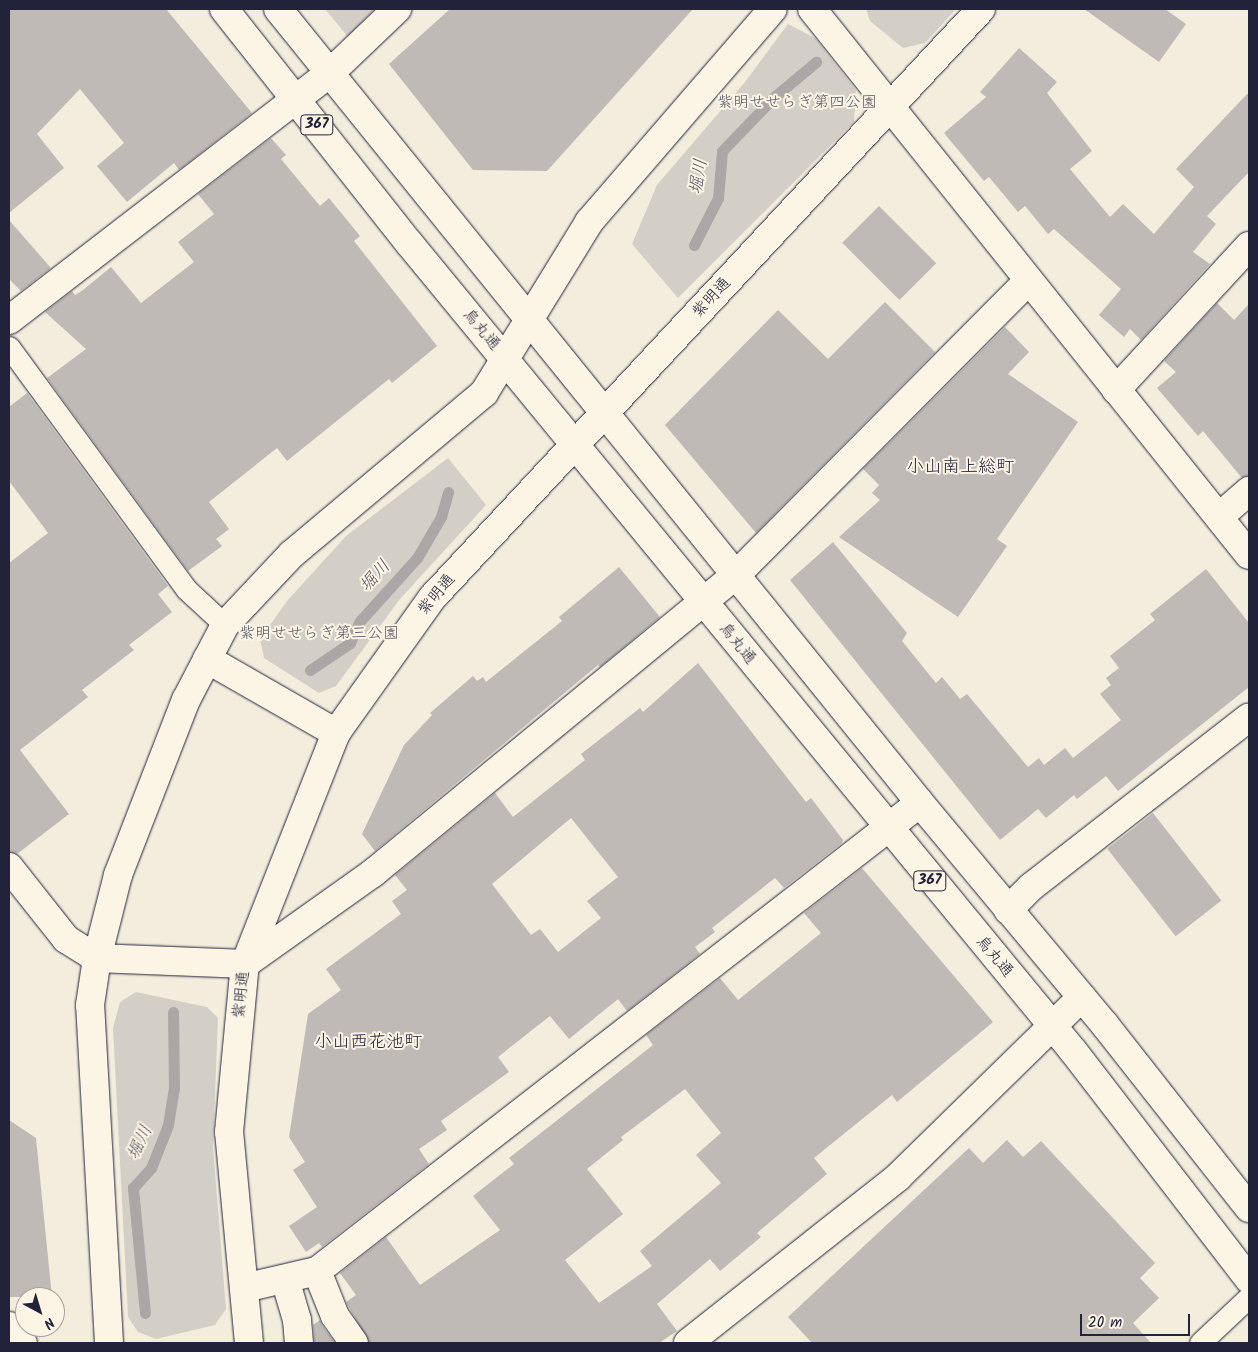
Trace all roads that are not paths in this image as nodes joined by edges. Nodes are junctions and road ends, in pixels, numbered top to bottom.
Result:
1 (224, 9) edge
2 (278, 9) edge
3 (398, 9) edge
4 (773, 9) edge
5 (812, 9) edge
6 (981, 9) edge
7 (330, 73) junction
8 (296, 99) junction
9 (890, 109) junction
10 (1249, 246) edge
11 (1028, 281) junction
12 (9, 320) edge
13 (529, 320) junction
14 (9, 347) edge
15 (506, 358) junction
16 (1116, 390) junction
17 (605, 412) junction
18 (576, 444) junction
19 (1249, 492) edge
20 (1219, 517) junction
21 (1249, 555) edge
22 (736, 575) junction
23 (703, 602) junction
24 (225, 625) junction
25 (208, 659) junction
26 (1249, 717) edge
27 (336, 733) junction
28 (920, 802) junction
29 (887, 828) junction
30 (9, 867) edge
31 (1008, 910) junction
32 (96, 958) junction
33 (245, 964) junction
34 (1082, 998) junction
35 (1052, 1026) junction
36 (1249, 1208) edge
37 (317, 1271) junction
38 (284, 1279) junction
39 (1249, 1279) edge
40 (244, 1288) junction
41 (1249, 1297) edge
42 (109, 1343) edge
43 (249, 1343) edge
44 (299, 1343) edge
45 (354, 1343) edge
46 (688, 1343) edge
47 (1200, 1343) edge

1 - 8 main road, 烏丸通 / 367
2 - 7 main road, 367
3 - 7 main road
4 - 13 main road
5 - 9 main road
6 - 9 main road, 紫明通
7 - 8 main road
7 - 13 main road, 367
8 - 12 main road
8 - 15 main road, 烏丸通 / 367
9 - 11 main road
9 - 17 main road, 紫明通
10 - 16 main road
11 - 16 main road
11 - 22 main road
13 - 15 main road
13 - 17 main road, 367
14 - 24 lane
15 - 18 main road, 烏丸通 / 367
15 - 24 main road
16 - 20 main road
17 - 18 main road, 紫明通
17 - 22 main road, 367
18 - 23 main road, 烏丸通 / 367
18 - 27 main road, 紫明通
19 - 20 main road
20 - 21 main road
22 - 23 main road
22 - 28 main road, 367
23 - 29 main road, 烏丸通 / 367
23 - 33 main road
24 - 25 main road
25 - 27 main road
25 - 32 main road
26 - 31 main road
27 - 33 main road, 紫明通
28 - 29 main road
28 - 31 main road, 367
29 - 35 main road, 烏丸通 / 367
29 - 37 main road
30 - 32 main road
31 - 34 main road, 367
32 - 33 main road
32 - 42 main road
33 - 40 main road, 紫明通
34 - 35 main road
34 - 36 main road, 367
35 - 39 main road, 烏丸通 / 367
35 - 46 main road
37 - 38 main road
37 - 45 main road
38 - 40 main road
38 - 44 main road
40 - 43 main road, 紫明通
41 - 47 lane

